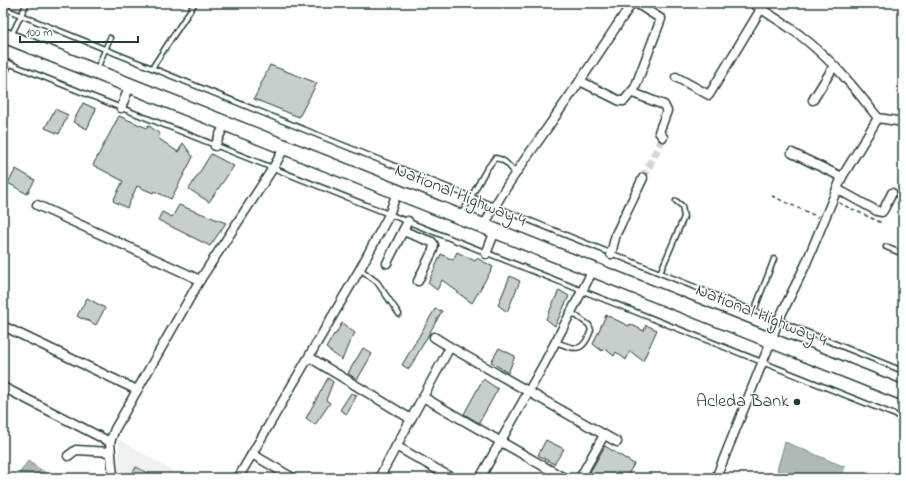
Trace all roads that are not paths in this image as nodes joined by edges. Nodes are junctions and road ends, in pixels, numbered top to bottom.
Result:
1 (27, 3) edge
2 (195, 3) edge
3 (632, 3) edge
4 (636, 3) edge
5 (753, 3) edge
6 (3, 8) edge
7 (761, 9) junction
8 (21, 16) junction
9 (7, 36) edge
10 (110, 38) dead end
11 (105, 49) junction
12 (3, 60) edge
13 (10, 63) junction
14 (834, 66) junction
15 (152, 68) junction
16 (96, 72) junction
17 (676, 76) dead end
18 (3, 78) edge
19 (580, 81) junction
20 (130, 85) junction
21 (633, 90) junction
22 (813, 100) dead end
23 (121, 108) junction
24 (878, 118) junction
25 (903, 122) edge
26 (225, 123) junction
27 (663, 137) tunnel mouth
28 (215, 146) junction
29 (285, 147) junction
30 (792, 153) dead end
31 (273, 168) junction
32 (515, 174) junction
33 (643, 178) tunnel mouth
34 (842, 178) junction
35 (837, 189) junction
36 (397, 192) junction
37 (892, 193) dead end
38 (471, 197) junction
39 (676, 201) dead end
40 (37, 205) dead end
41 (494, 206) junction
42 (389, 214) junction
43 (460, 217) junction
44 (408, 221) junction
45 (489, 228) junction
46 (403, 231) junction
47 (886, 247) dead end
48 (486, 253) junction
49 (611, 254) junction
50 (903, 254) edge
51 (774, 259) dead end
52 (387, 263) dead end
53 (360, 269) junction
54 (593, 270) junction
55 (660, 273) junction
56 (200, 280) junction
57 (418, 281) dead end
58 (582, 290) junction
59 (754, 311) junction
60 (571, 312) junction
61 (398, 314) dead end
62 (778, 321) junction
63 (3, 326) edge
64 (434, 337) dead end
65 (556, 341) junction
66 (772, 341) junction
67 (450, 347) junction
68 (309, 357) junction
69 (763, 362) junction
70 (903, 371) edge
71 (3, 387) edge
72 (137, 390) junction
73 (528, 392) junction
74 (903, 393) edge
75 (423, 397) junction
76 (903, 418) edge
77 (411, 419) junction
78 (604, 435) junction
79 (110, 442) junction
80 (501, 442) junction
81 (617, 442) dead end
82 (396, 446) junction
83 (110, 452) junction
84 (252, 454) junction
85 (68, 456) dead end
86 (113, 478) edge
87 (238, 478) edge
88 (293, 478) edge
89 (379, 478) edge
90 (452, 478) edge
91 (480, 478) edge
92 (564, 478) edge
93 (580, 478) edge
94 (716, 478) edge

1 - 8 lane
2 - 15 lane
3 - 19 street
4 - 21 street
5 - 7 street
6 - 8 lane
7 - 14 street
7 - 17 street
8 - 9 lane
8 - 11 lane
9 - 16 highway, National Highway 4
10 - 11 lane
11 - 15 lane
11 - 16 lane
12 - 13 lane
13 - 18 lane
13 - 23 lane
14 - 22 street
14 - 24 street
15 - 38 lane
16 - 20 highway, National Highway 4
19 - 21 street
19 - 32 street
20 - 23 street
20 - 26 highway, National Highway 4
21 - 27 street
23 - 28 lane
24 - 25 street
24 - 34 street
26 - 28 street
26 - 29 highway, National Highway 4
28 - 31 lane
29 - 31 street
29 - 36 highway, National Highway 4
30 - 34 street
31 - 42 lane
31 - 56 street
32 - 38 lane
32 - 41 street
33 - 49 street
34 - 35 street
35 - 37 street
35 - 62 street
36 - 42 street
36 - 43 highway, National Highway 4
38 - 41 lane
38 - 43 lane
39 - 55 lane
40 - 56 street
41 - 45 street
41 - 49 lane
42 - 44 lane
42 - 53 street
43 - 45 highway, National Highway 4
44 - 46 street
44 - 48 lane
45 - 48 street
45 - 54 highway, National Highway 4
46 - 52 street
46 - 57 street
47 - 50 lane
48 - 58 lane
49 - 55 lane
51 - 59 lane
53 - 61 lane
53 - 68 street
54 - 58 street
54 - 66 highway, National Highway 4
55 - 59 lane
56 - 72 street
58 - 60 street
58 - 69 lane
59 - 62 lane
60 - 65 street
60 - 65 lane
62 - 66 street
62 - 70 lane
63 - 72 street
64 - 67 street
65 - 73 street
66 - 69 street
66 - 74 highway, National Highway 4
67 - 73 street
67 - 75 street
68 - 77 street
68 - 84 street
69 - 76 lane
69 - 94 street
71 - 79 street
72 - 79 street
73 - 78 street
73 - 80 street
75 - 77 street
75 - 80 street
77 - 82 street
78 - 81 street
78 - 93 street
79 - 83 street
80 - 91 street
80 - 92 street
82 - 89 street
82 - 90 street
83 - 85 street
83 - 86 street
84 - 87 street
84 - 88 street

